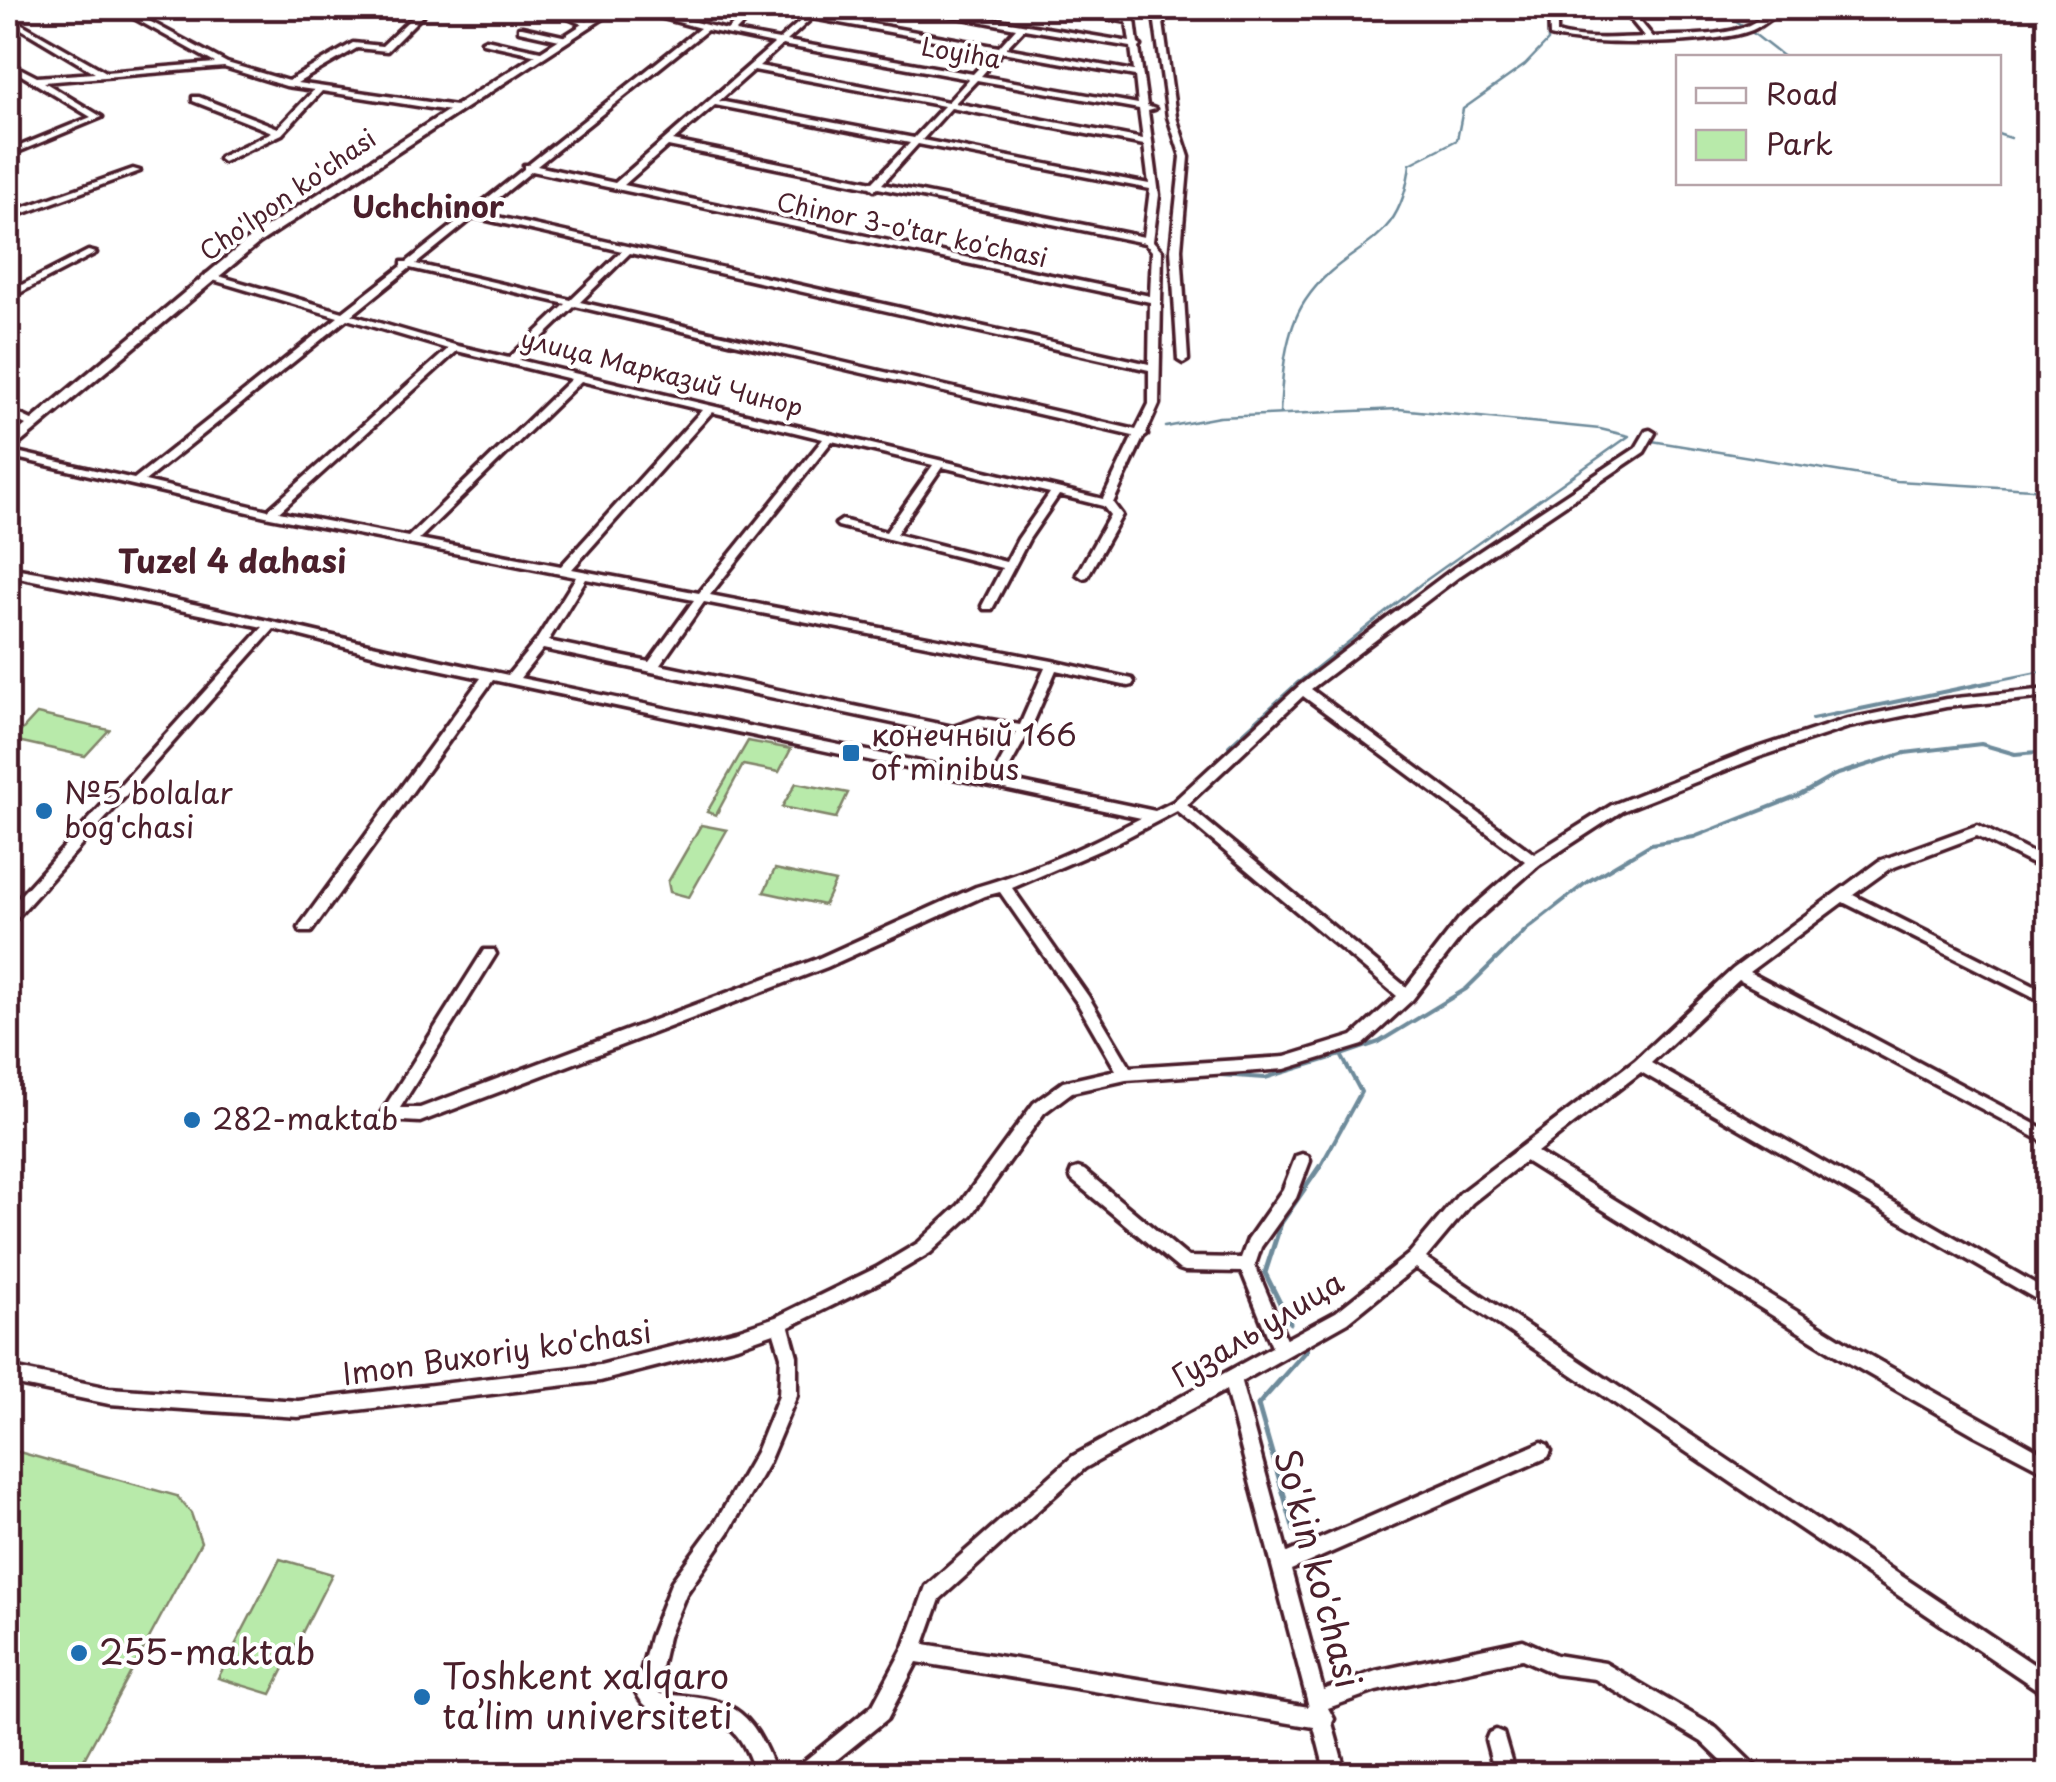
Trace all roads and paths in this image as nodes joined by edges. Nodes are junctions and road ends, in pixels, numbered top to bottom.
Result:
1 (120, 8) edge
2 (426, 8) edge
3 (550, 8) edge
4 (614, 8) edge
5 (631, 8) edge
6 (755, 8) edge
7 (767, 8) edge
8 (820, 8) edge
9 (915, 8) edge
10 (1059, 8) edge
11 (1157, 8) edge
12 (1553, 8) edge
13 (1625, 8) edge
14 (1780, 8) edge
15 (811, 16) junction
16 (8, 18) edge
17 (589, 24) junction
18 (1022, 26) junction
19 (706, 27) junction
20 (522, 29) dead end
21 (729, 32) junction
22 (1650, 38) junction
23 (564, 39) junction
24 (486, 41) dead end
25 (783, 41) junction
26 (1137, 46) junction
27 (1000, 49) junction
28 (542, 54) junction
29 (8, 64) edge
30 (224, 65) junction
31 (753, 67) junction
32 (1138, 74) junction
33 (105, 75) junction
34 (976, 76) junction
35 (36, 80) junction
36 (289, 84) junction
37 (319, 90) junction
38 (196, 99) dead end
39 (714, 102) junction
40 (949, 104) junction
41 (1147, 108) junction
42 (456, 109) junction
43 (279, 132) junction
44 (915, 141) junction
45 (1148, 142) junction
46 (668, 143) junction
47 (8, 154) edge
48 (224, 160) dead end
49 (527, 167) junction
50 (136, 170) dead end
51 (616, 187) junction
52 (874, 187) junction
53 (1152, 187) junction
54 (470, 213) junction
55 (8, 216) edge
56 (1148, 241) junction
57 (627, 251) junction
58 (91, 253) dead end
59 (405, 264) junction
60 (209, 276) junction
61 (8, 296) edge
62 (570, 304) junction
63 (1155, 306) junction
64 (1180, 313) junction
65 (339, 317) junction
66 (455, 348) junction
67 (513, 360) junction
68 (1184, 360) dead end
69 (1152, 368) junction
70 (580, 376) junction
71 (709, 409) junction
72 (8, 412) edge
73 (32, 424) junction
74 (1650, 433) dead end
75 (1142, 435) junction
76 (830, 437) junction
77 (8, 450) edge
78 (939, 464) junction
79 (136, 482) junction
80 (1056, 492) junction
81 (1107, 503) junction
82 (270, 514) junction
83 (842, 524) dead end
84 (890, 536) junction
85 (412, 539) junction
86 (1008, 566) junction
87 (563, 571) junction
88 (8, 572) edge
89 (1083, 574) dead end
90 (583, 575) junction
91 (701, 598) junction
92 (988, 606) dead end
93 (271, 624) junction
94 (540, 644) junction
95 (1056, 666) junction
96 (652, 667) junction
97 (490, 676) junction
98 (512, 679) junction
99 (1128, 682) dead end
100 (1303, 689) junction
101 (2048, 693) edge
102 (1024, 730) junction
103 (994, 782) junction
104 (1178, 805) junction
105 (1156, 816) junction
106 (1534, 861) junction
107 (2048, 867) edge
108 (1003, 886) junction
109 (1846, 897) junction
110 (8, 918) edge
111 (306, 928) dead end
112 (489, 954) dead end
113 (1738, 973) junction
114 (1406, 996) junction
115 (2048, 999) edge
116 (1640, 1064) junction
117 (1126, 1074) junction
118 (2048, 1138) edge
119 (1527, 1154) junction
120 (1302, 1161) dead end
121 (1078, 1175) dead end
122 (1415, 1259) junction
123 (1246, 1265) junction
124 (2048, 1299) edge
125 (780, 1323) junction
126 (1282, 1351) junction
127 (8, 1375) edge
128 (1232, 1381) junction
129 (1542, 1451) dead end
130 (2048, 1465) edge
131 (1282, 1565) junction
132 (912, 1652) junction
133 (2048, 1685) edge
134 (1321, 1710) junction
135 (1496, 1740) dead end
136 (766, 1774) edge
137 (804, 1774) edge
138 (1336, 1774) edge
139 (1505, 1774) edge
140 (1749, 1774) edge

1 - 30 street
2 - 36 street
3 - 17 street
4 - 17 main road, Cho'lpon ko'chasi
5 - 19 street, Loyiha
6 - 21 street
7 - 15 street
8 - 15 street
9 - 18 street
10 - 26 street
11 - 64 street
12 - 22 street
13 - 22 street
14 - 22 street
15 - 25 street
15 - 27 street
16 - 33 street
17 - 23 main road, Cho'lpon ko'chasi
18 - 26 street
18 - 27 street
19 - 21 street, Loyiha
19 - 49 street
20 - 23 street
21 - 25 street, Loyiha
23 - 28 main road, Cho'lpon ko'chasi
24 - 28 street
25 - 31 street
25 - 34 street, Loyiha
26 - 32 street
27 - 32 street
27 - 34 street
28 - 42 main road, Cho'lpon ko'chasi
29 - 35 street
30 - 33 street
30 - 36 street
31 - 39 street
31 - 40 street
32 - 41 street
33 - 35 street
34 - 40 street
34 - 41 street, Loyiha
35 - 47 street
36 - 37 street
37 - 42 street
37 - 43 street
38 - 43 street
39 - 44 street
39 - 46 street
40 - 44 street
40 - 45 street
41 - 45 street
42 - 60 main road, Cho'lpon ko'chasi
43 - 48 street
44 - 52 street
44 - 53 street
45 - 53 street
46 - 51 street
46 - 52 street
49 - 51 street, Chinor 3-o'tar ko'chasi
49 - 54 street
50 - 55 street
51 - 63 street, Chinor 3-o'tar ko'chasi
52 - 56 street
53 - 56 street
54 - 57 street
54 - 59 street
56 - 63 street
57 - 62 street
57 - 69 street
58 - 61 street
59 - 62 street
59 - 65 street
60 - 65 street, улица Марказий Чинор
60 - 73 main road, Cho'lpon ko'chasi
62 - 67 street
62 - 75 street
63 - 64 street, Chinor 3-o'tar ko'chasi
63 - 69 street
64 - 68 street
65 - 66 street, улица Марказий Чинор
65 - 79 street
66 - 67 street, улица Марказий Чинор
66 - 82 street
67 - 70 street, улица Марказий Чинор
69 - 75 street
70 - 71 street, улица Марказий Чинор
70 - 85 street
71 - 76 street, улица Марказий Чинор
71 - 87 street
72 - 73 street
73 - 77 main road, Cho'lpon ko'chasi
74 - 100 street
75 - 81 street
76 - 78 street, улица Марказий Чинор
76 - 91 street
77 - 79 street
78 - 80 street, улица Марказий Чинор
78 - 84 street
79 - 82 street
80 - 81 street, улица Марказий Чинор
80 - 86 street
81 - 89 street
82 - 85 street
83 - 84 street
84 - 86 street
85 - 87 street
86 - 92 street
87 - 90 street
88 - 93 street
90 - 91 street
90 - 94 street
91 - 95 street
91 - 96 street
93 - 97 street
93 - 110 street
94 - 96 street
94 - 98 street
95 - 99 street
95 - 102 street
96 - 102 street
97 - 98 street
97 - 111 street
98 - 103 street
100 - 104 street
100 - 106 street
101 - 106 street, Imon Buxoriy ko'chasi
102 - 103 street
103 - 105 street
104 - 105 street
104 - 114 street
105 - 108 street
106 - 114 street, Imon Buxoriy ko'chasi
107 - 109 street, Гузаль улица
108 - 112 street
108 - 117 street
109 - 113 street, Гузаль улица
109 - 115 street
113 - 116 street, Гузаль улица
113 - 118 street
114 - 117 street, Imon Buxoriy ko'chasi
116 - 119 street, Гузаль улица
116 - 124 street
117 - 125 street, Imon Buxoriy ko'chasi
119 - 122 street, Гузаль улица
119 - 130 street
120 - 123 street
121 - 123 street
122 - 126 street, Гузаль улица
122 - 133 street
123 - 126 street
125 - 127 street, Imon Buxoriy ko'chasi
125 - 136 street
126 - 128 street, Гузаль улица
128 - 131 street, So'kin ko'chasi
128 - 132 street, Гузаль улица
129 - 131 street
131 - 134 street, So'kin ko'chasi
132 - 134 street
132 - 137 street, Гузаль улица
134 - 138 street, So'kin ko'chasi
134 - 140 street
135 - 139 street

